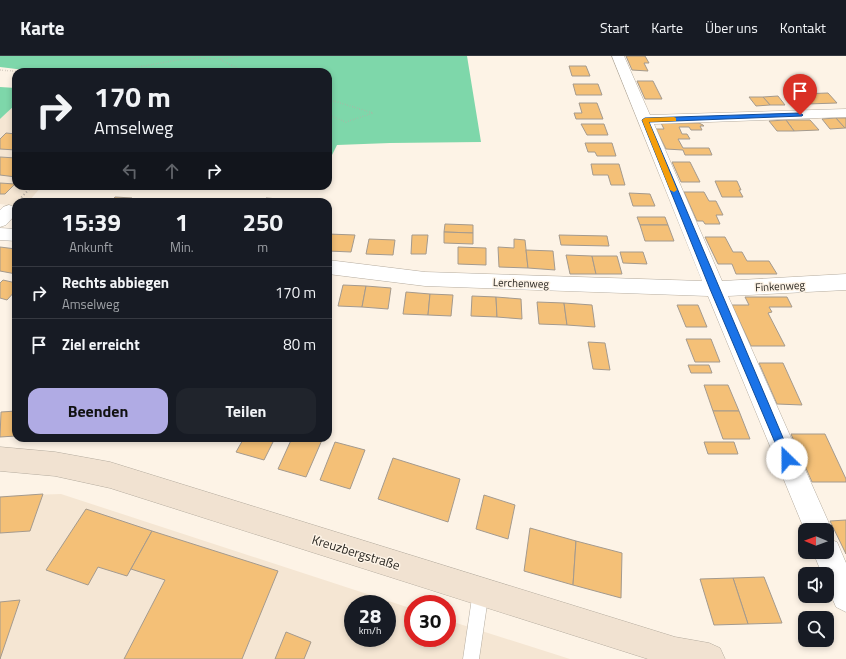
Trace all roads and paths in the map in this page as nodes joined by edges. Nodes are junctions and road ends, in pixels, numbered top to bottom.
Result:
1 (203, 56) edge
2 (243, 56) edge
3 (618, 56) edge
4 (198, 58) junction
5 (219, 59) junction
6 (133, 68) edge
7 (237, 68) edge
8 (0, 70) edge
9 (12, 71) edge
10 (332, 101) edge
11 (846, 113) edge
12 (332, 117) edge
13 (645, 120) junction
14 (28, 190) edge
15 (21, 198) edge
16 (0, 234) edge
17 (12, 235) edge
18 (332, 267) edge
19 (846, 282) edge
20 (714, 289) junction
21 (0, 459) edge
22 (815, 523) edge
23 (830, 559) edge
24 (481, 591) junction
25 (846, 597) edge
26 (471, 659) edge
27 (709, 659) edge

1 - 4 path
2 - 5 path
3 - 13 street
4 - 5 path
4 - 6 path
5 - 7 path
8 - 9 path
10 - 12 path
11 - 13 street
13 - 20 street
14 - 15 path
16 - 17 street
18 - 20 street, Lerchenweg
19 - 20 street, Finkenweg
20 - 22 street
21 - 24 street, Kreuzbergstraße
23 - 25 street
24 - 26 lane
24 - 27 street, Kreuzbergstraße

